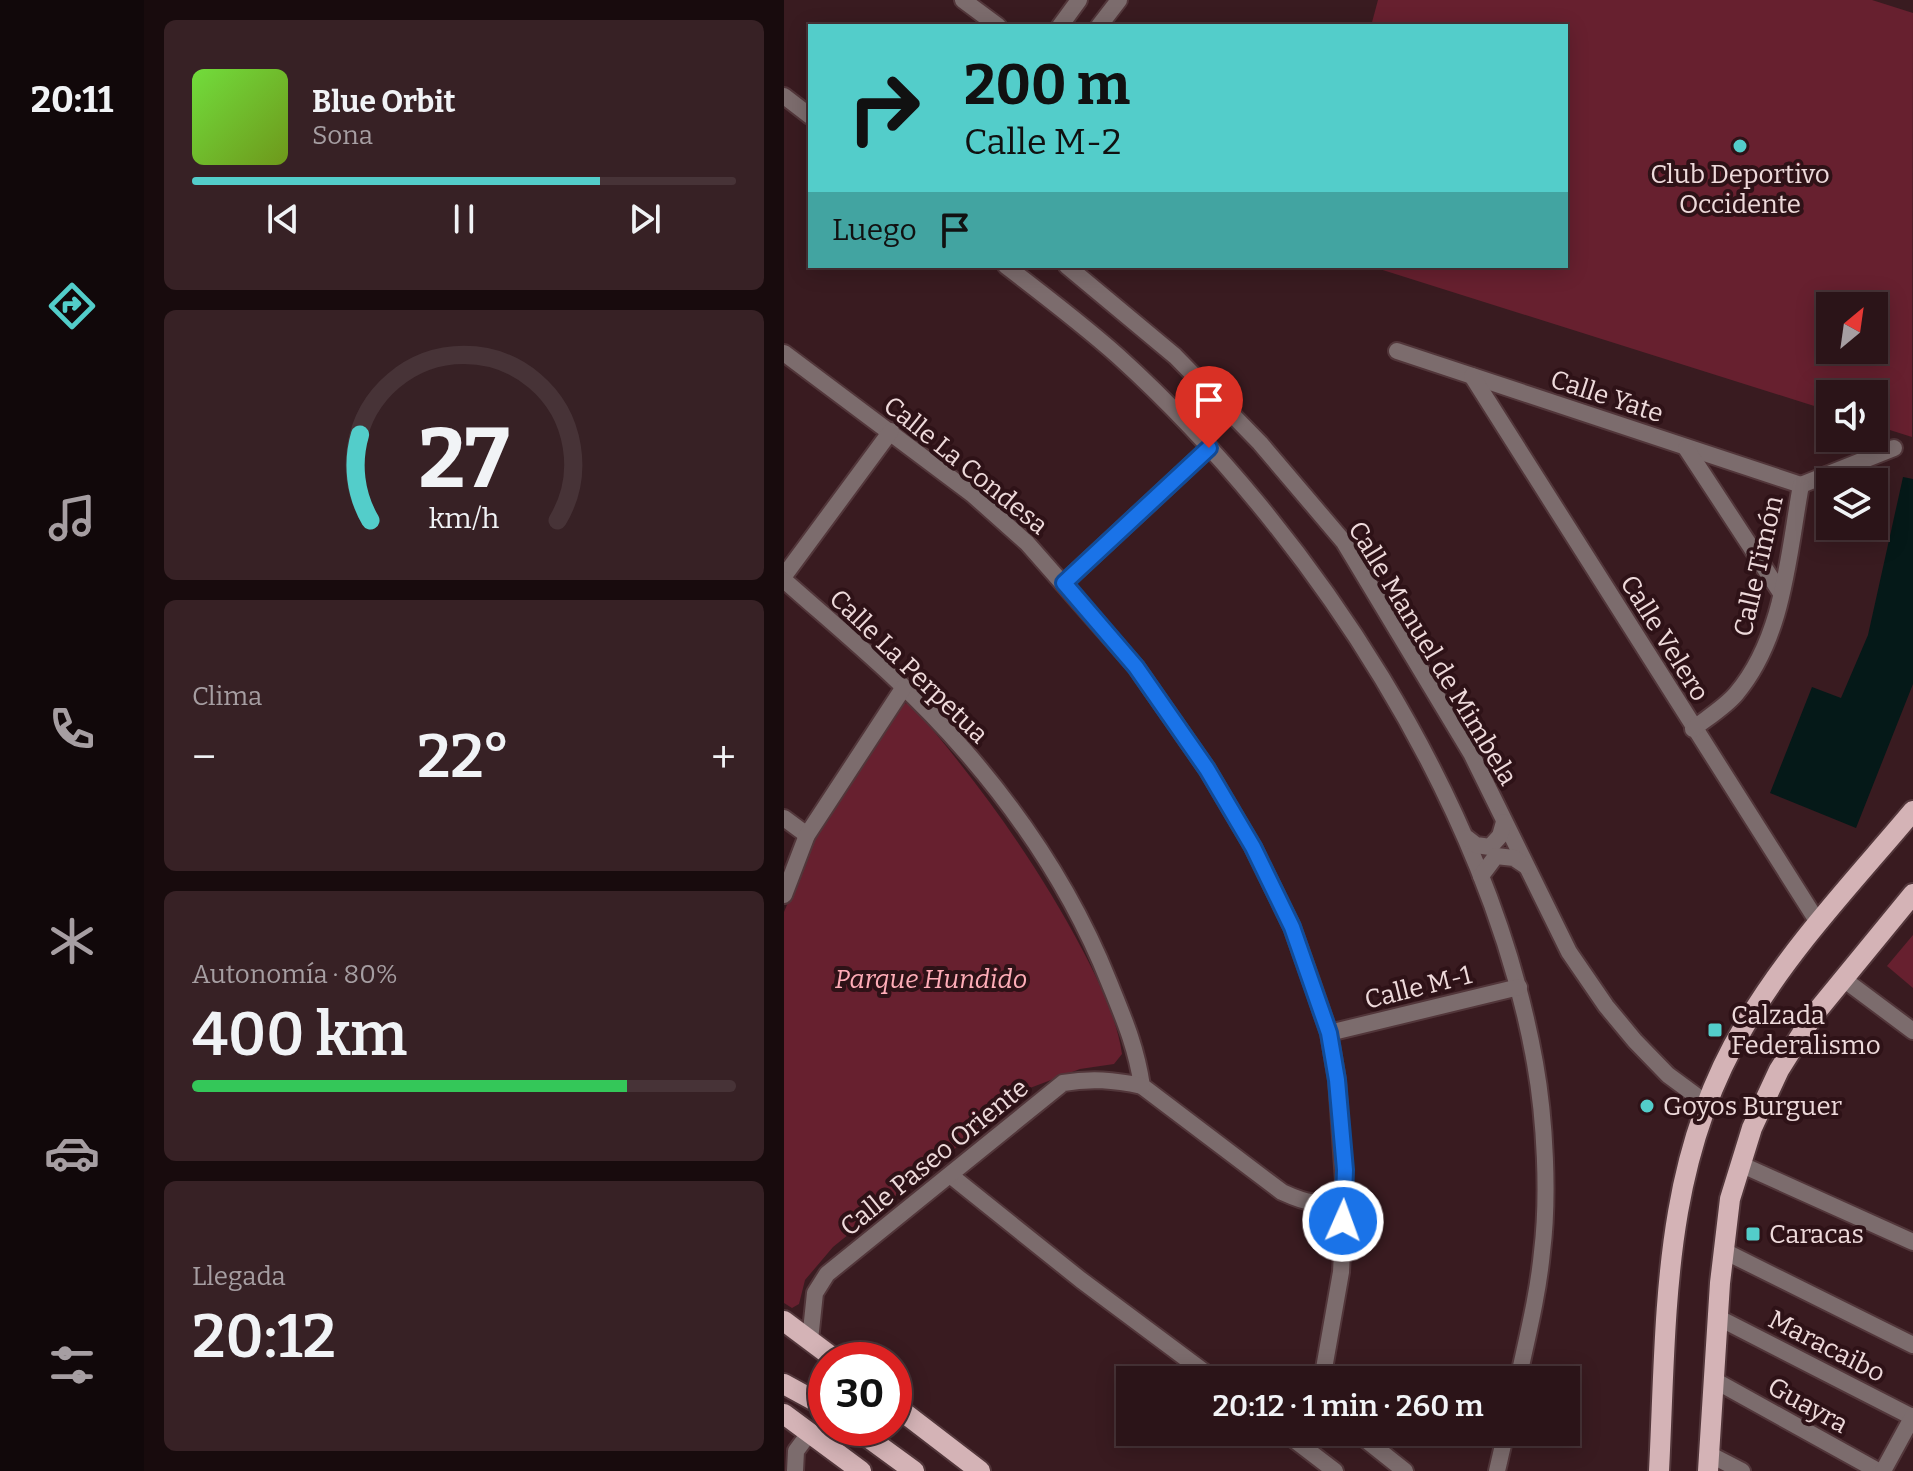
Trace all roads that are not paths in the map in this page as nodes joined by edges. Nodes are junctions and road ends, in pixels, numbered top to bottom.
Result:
1 (963, 0) edge
2 (1079, 0) edge
3 (1119, 0) edge
4 (995, 24) edge
5 (1061, 24) edge
6 (1101, 24) edge
7 (784, 96) edge
8 (808, 114) edge
9 (1009, 268) edge
10 (1069, 268) edge
11 (1397, 351) dead end
12 (784, 353) edge
13 (1472, 376) junction
14 (891, 431) junction
15 (1209, 448) junction
16 (1686, 448) junction
17 (1894, 448) dead end
18 (1801, 485) junction
19 (784, 578) edge
20 (1064, 583) junction
21 (1781, 593) junction
22 (904, 687) junction
23 (1693, 729) junction
24 (1913, 811) edge
25 (784, 818) edge
26 (1504, 822) junction
27 (807, 835) junction
28 (1465, 837) junction
29 (1526, 866) junction
30 (1481, 876) junction
31 (1913, 894) edge
32 (784, 895) edge
33 (1819, 924) junction
34 (1842, 978) junction
35 (1519, 987) junction
36 (1913, 1031) edge
37 (1329, 1033) junction
38 (1142, 1086) junction
39 (1706, 1103) junction
40 (1740, 1164) junction
41 (950, 1175) junction
42 (1345, 1196) junction
43 (1913, 1242) edge
44 (1724, 1251) junction
45 (1719, 1318) junction
46 (784, 1321) edge
47 (810, 1340) junction
48 (813, 1342) edge
49 (1913, 1345) edge
50 (1196, 1366) edge
51 (1324, 1366) edge
52 (1521, 1366) edge
53 (1714, 1380) junction
54 (784, 1384) edge
55 (808, 1397) edge
56 (784, 1414) edge
57 (1913, 1417) edge
58 (912, 1419) edge
59 (808, 1431) edge
60 (808, 1435) edge
61 (828, 1446) edge
62 (880, 1446) edge
63 (1305, 1446) edge
64 (1374, 1446) edge
65 (1503, 1446) edge
66 (1709, 1463) edge
67 (795, 1471) edge
68 (861, 1471) edge
69 (914, 1471) edge
70 (980, 1471) edge
71 (1335, 1471) edge
72 (1405, 1471) edge
73 (1497, 1471) edge
74 (1659, 1471) edge
75 (1742, 1471) edge
76 (1880, 1471) edge

1 - 4 street
2 - 5 street
3 - 6 street
7 - 8 street
9 - 15 street
10 - 26 street, Calle Manuel de Mimbela
11 - 13 street, Calle Yate
12 - 14 street, Calle La Condesa
13 - 16 street, Calle Yate
13 - 23 street, Calle Velero
14 - 19 street
14 - 20 street, Calle La Condesa
15 - 20 street
15 - 28 street
16 - 18 street, Calle Yate
16 - 21 street
17 - 18 street, Calle Timón
18 - 21 street, Calle Timón
19 - 22 street, Calle La Perpetua
20 - 37 street, Calle La Condesa
21 - 23 street, Calle Timón
22 - 27 street
22 - 38 street, Calle La Perpetua
23 - 33 street, Calle Velero
24 - 33 main road
25 - 27 street
26 - 28 street
26 - 29 street, Calle Manuel de Mimbela
27 - 32 street
28 - 30 street
29 - 30 street
29 - 39 street, Calle Manuel de Mimbela
30 - 35 street
31 - 34 main road
33 - 39 main road
34 - 36 street
34 - 40 main road
35 - 37 street, Calle M-1
35 - 52 street
37 - 42 street, Calle La Condesa
38 - 41 street, Calle Paseo Oriente
38 - 42 street
39 - 74 main road
40 - 43 street
40 - 44 main road
41 - 47 street, Calle Paseo Oriente
41 - 50 street
42 - 51 street, Calle La Condesa
44 - 45 main road
44 - 49 street
45 - 53 main road
45 - 57 street, Maracaibo
46 - 47 main road
47 - 48 main road
53 - 66 main road
53 - 76 street, Guayra
54 - 55 main road
56 - 59 main road
57 - 76 street
58 - 70 main road
60 - 67 street
61 - 68 main road
62 - 69 main road
63 - 71 street
64 - 72 street
65 - 73 street
66 - 75 street

